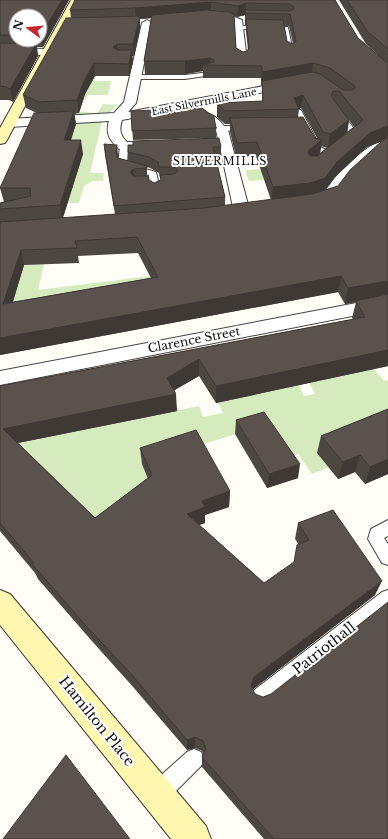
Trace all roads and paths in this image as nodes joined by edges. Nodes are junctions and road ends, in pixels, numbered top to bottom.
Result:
1 (74, 0) edge
2 (245, 18) edge
3 (198, 19) edge
4 (147, 23) edge
5 (238, 24) junction
6 (63, 25) junction
7 (76, 25) edge
8 (0, 51) edge
9 (48, 52) junction
10 (290, 53) edge
11 (242, 60) edge
12 (210, 74) edge
13 (136, 77) junction
14 (303, 82) edge
15 (334, 108) edge
16 (299, 114) edge
17 (206, 115) edge
18 (117, 117) junction
19 (9, 123) junction
20 (259, 128) edge
21 (222, 129) junction
22 (0, 139) edge
23 (313, 142) junction
24 (225, 143) junction
25 (304, 143) edge
26 (388, 143) edge
27 (124, 146) junction
28 (166, 181) edge
29 (144, 182) edge
30 (154, 186) junction
31 (303, 204) edge
32 (241, 212) edge
33 (388, 303) edge
34 (0, 378) edge
35 (388, 526) edge
36 (388, 558) edge
37 (388, 598) edge
38 (0, 603) edge
39 (260, 698) edge
40 (194, 759) dead end
41 (158, 794) junction
42 (193, 839) edge

1 - 6 main road
2 - 5 lane
3 - 5 street
4 - 13 street
5 - 10 lane
5 - 11 street
6 - 7 street
6 - 9 main road
8 - 9 street
9 - 19 main road
12 - 13 lane
13 - 18 street
14 - 18 street, East Silvermills Lane
15 - 23 lane
16 - 23 lane
17 - 21 lane
18 - 19 street, East Silvermills Lane
18 - 27 street
19 - 22 main road
20 - 21 lane
21 - 24 street
23 - 25 lane
24 - 27 street
24 - 32 street
26 - 31 street
27 - 30 lane
28 - 30 lane
29 - 30 lane
33 - 34 street, Clarence Street
35 - 36 lane
37 - 39 lane, Patriothall
38 - 41 main road, Hamilton Place
40 - 41 lane
41 - 42 main road, Hamilton Place

